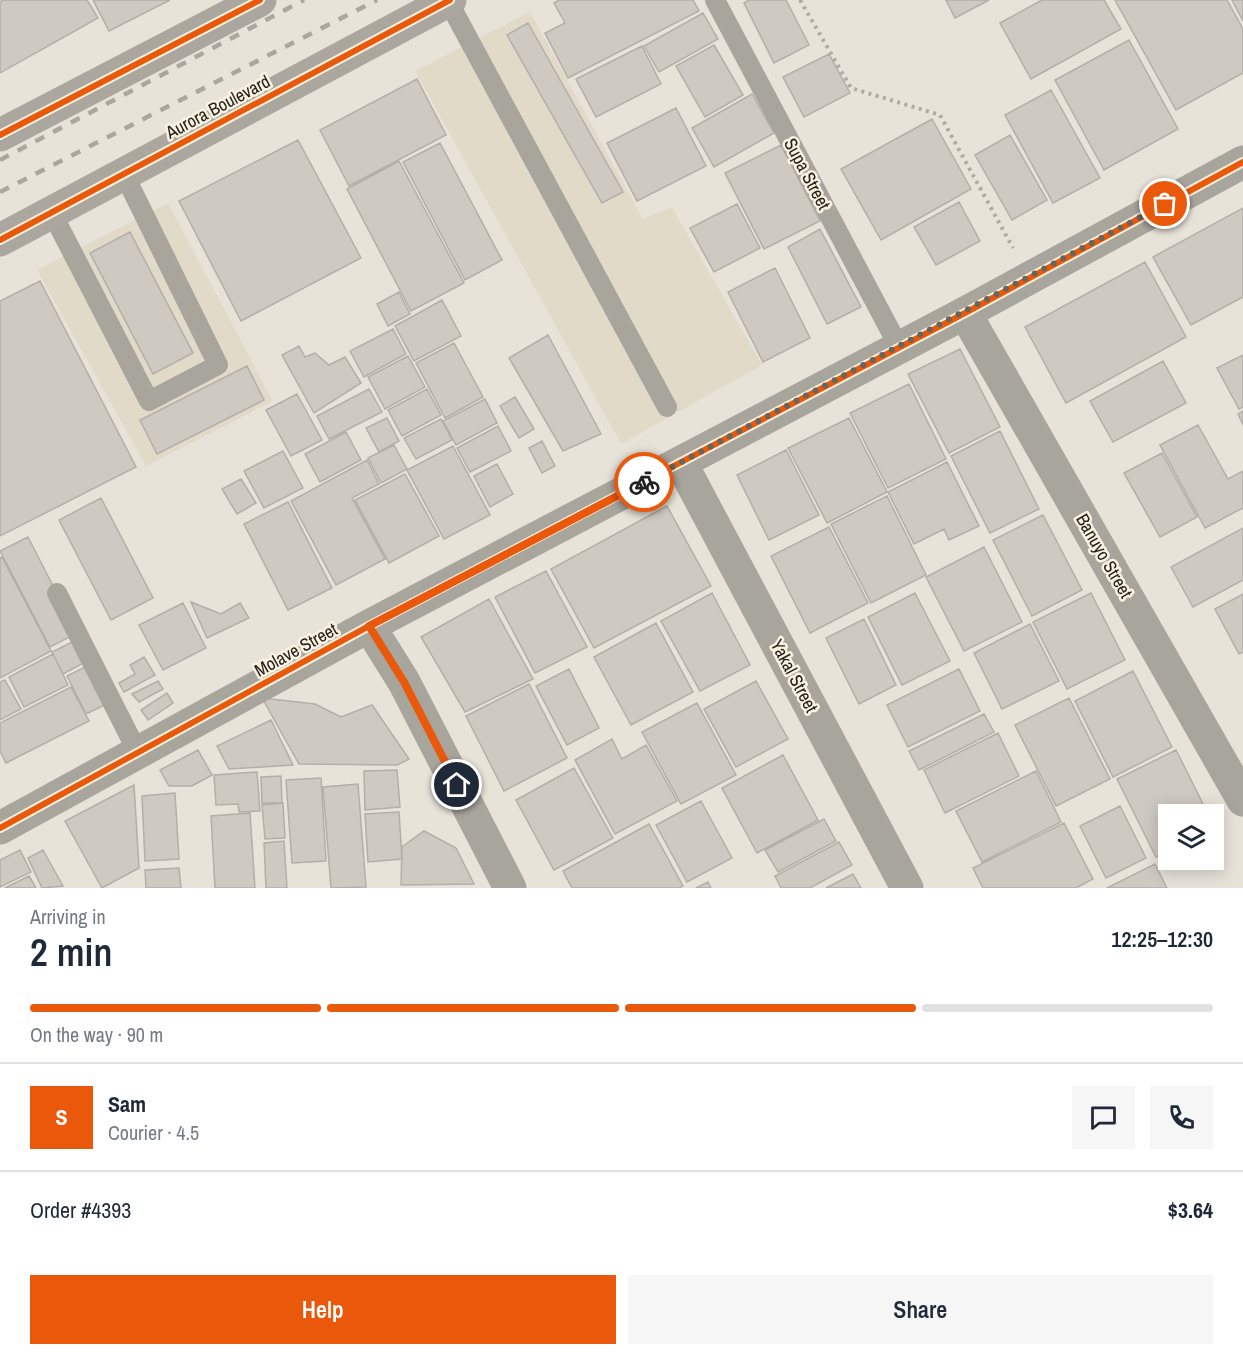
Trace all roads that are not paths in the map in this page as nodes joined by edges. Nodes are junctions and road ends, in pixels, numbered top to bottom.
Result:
1 (260, 0) edge
2 (449, 0) edge
3 (715, 0) edge
4 (0, 135) edge
5 (1243, 162) edge
6 (124, 174) junction
7 (52, 213) junction
8 (0, 240) edge
9 (965, 312) junction
10 (899, 347) junction
11 (667, 407) dead end
12 (681, 463) junction
13 (57, 593) dead end
14 (369, 626) junction
15 (138, 753) junction
16 (1243, 800) edge
17 (0, 828) edge
18 (510, 888) edge
19 (907, 888) edge

1 - 4 main road
2 - 6 main road, Aurora Boulevard
2 - 11 lane
3 - 10 lane, Supa Street
5 - 9 street, Molave Street
6 - 7 main road, Aurora Boulevard
6 - 7 lane
7 - 8 main road, Aurora Boulevard
9 - 10 street, Molave Street
9 - 16 street, Banuyo Street
10 - 12 street, Molave Street
12 - 14 street, Molave Street
12 - 19 street, Yakal Street
13 - 15 lane
14 - 15 street, Molave Street
14 - 18 street
15 - 17 street, Molave Street

